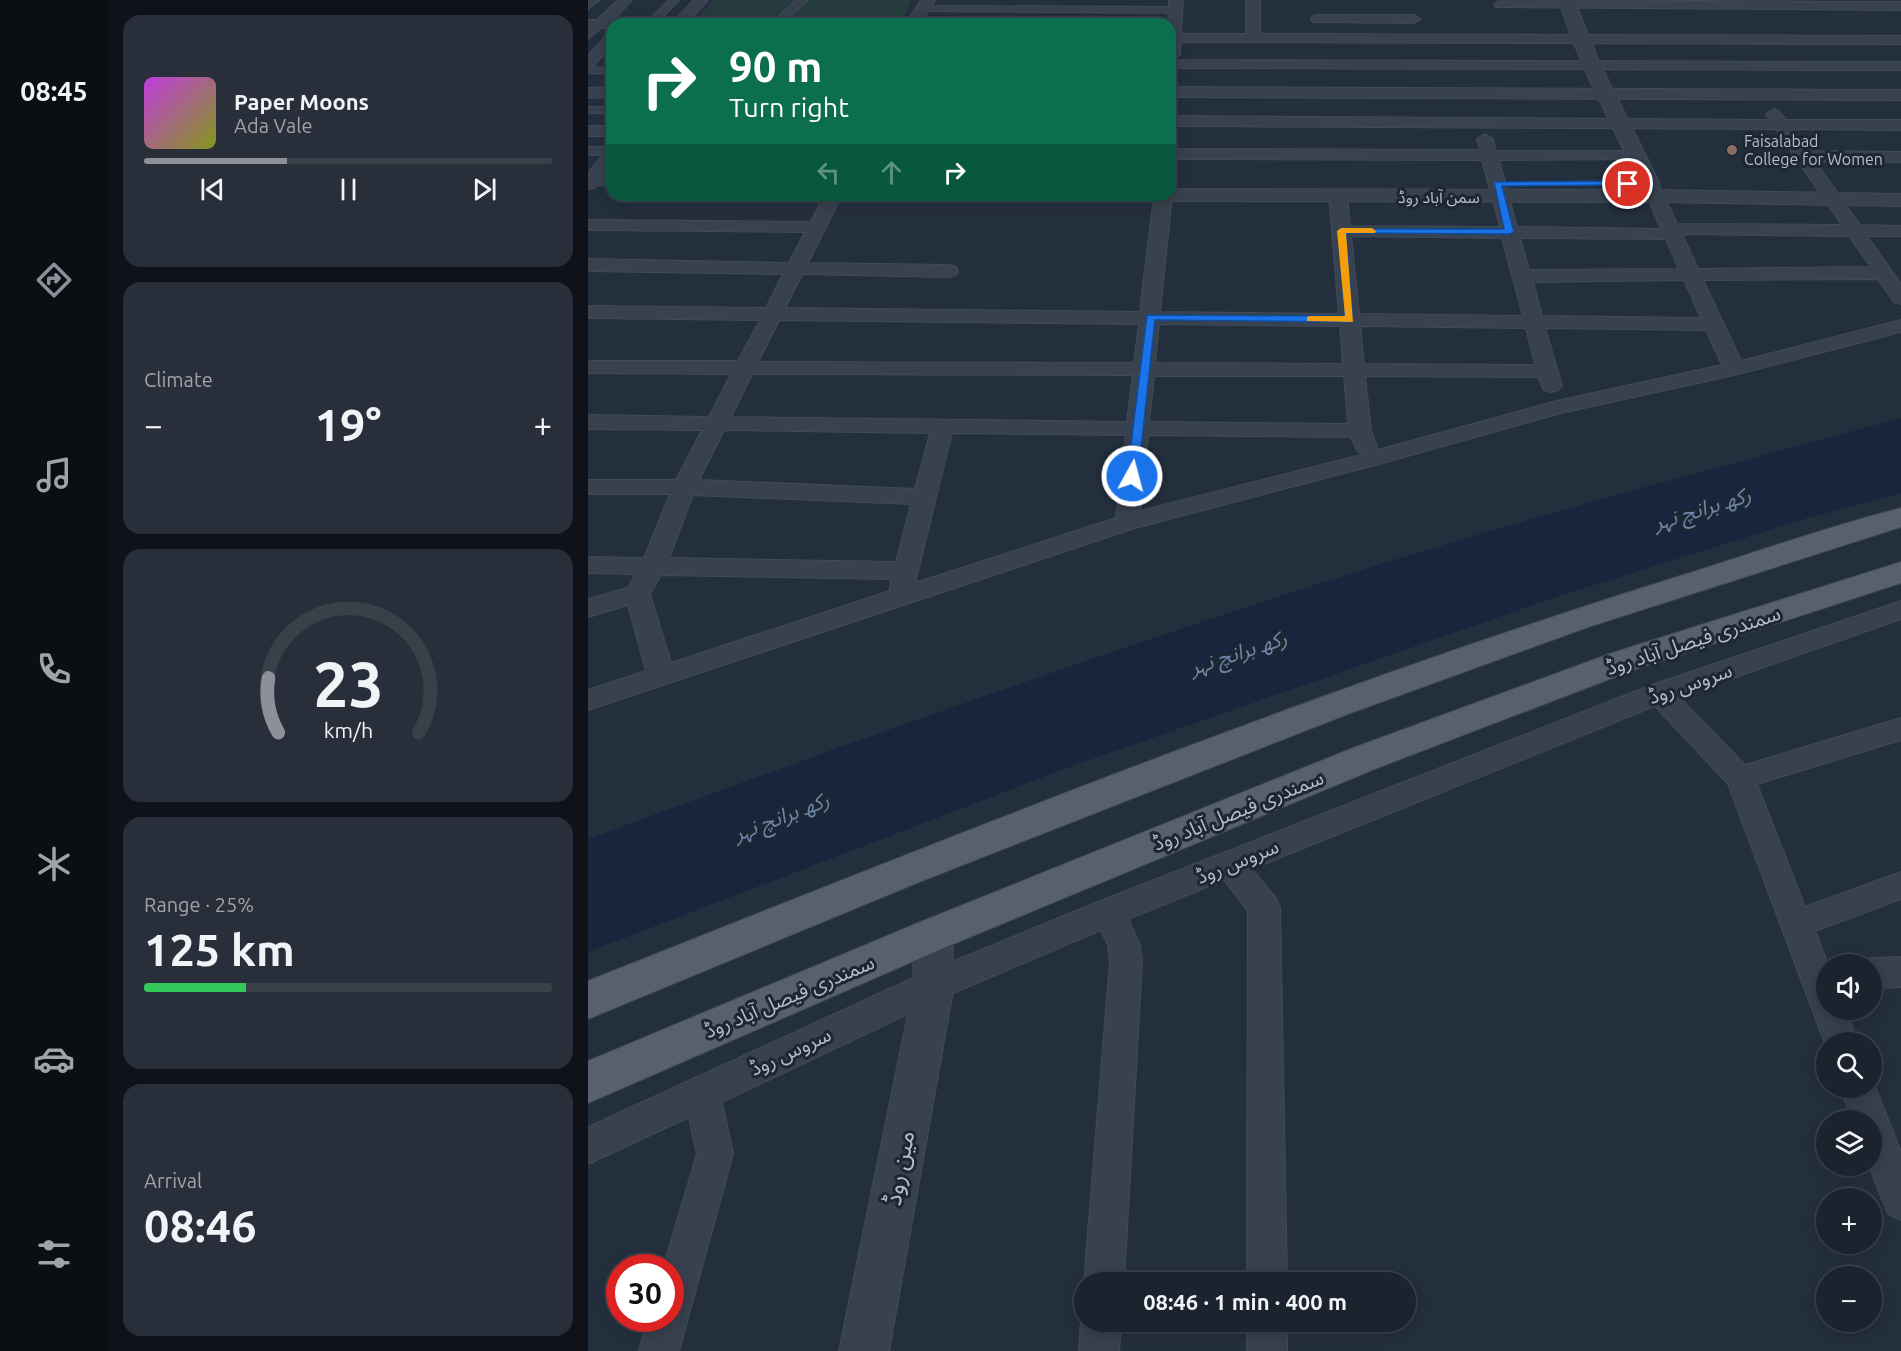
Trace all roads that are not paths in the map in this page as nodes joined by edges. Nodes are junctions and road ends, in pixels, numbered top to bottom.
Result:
1 (595, 0) edge
2 (625, 0) edge
3 (674, 0) edge
4 (701, 0) edge
5 (803, 0) edge
6 (1253, 0) edge
7 (1314, 0) edge
8 (1500, 2) edge
9 (1633, 2) edge
10 (1698, 3) edge
11 (1759, 3) edge
12 (926, 4) edge
13 (1176, 5) edge
14 (588, 6) edge
15 (1901, 6) edge
16 (1573, 17) edge
17 (656, 18) edge
18 (684, 18) edge
19 (782, 18) edge
20 (917, 18) edge
21 (1318, 19) junction
22 (1427, 19) dead end
23 (1644, 20) dead end
24 (594, 24) edge
25 (1511, 29) junction
26 (1176, 30) edge
27 (588, 36) edge
28 (1321, 38) junction
29 (1458, 38) junction
30 (1253, 39) junction
31 (1723, 39) junction
32 (1788, 40) junction
33 (1855, 40) junction
34 (1901, 40) edge
35 (606, 45) edge
36 (592, 59) edge
37 (1176, 62) edge
38 (1327, 64) junction
39 (1465, 64) junction
40 (1591, 64) junction
41 (1741, 65) junction
42 (1878, 66) junction
43 (1901, 66) edge
44 (588, 70) edge
45 (606, 70) edge
46 (606, 92) edge
47 (588, 93) edge
48 (1176, 93) edge
49 (1327, 93) junction
50 (1473, 93) junction
51 (1605, 93) junction
52 (1761, 94) junction
53 (1900, 96) edge
54 (588, 110) edge
55 (606, 110) edge
56 (1176, 122) edge
57 (1480, 122) junction
58 (1620, 123) junction
59 (1781, 124) junction
60 (1901, 125) edge
61 (588, 131) edge
62 (606, 131) edge
63 (1333, 138) junction
64 (588, 151) edge
65 (606, 152) edge
66 (1176, 153) edge
67 (1489, 156) junction
68 (1638, 156) junction
69 (1803, 156) junction
70 (1901, 157) edge
71 (606, 163) edge
72 (1336, 174) dead end
73 (1176, 182) edge
74 (594, 183) edge
75 (1901, 185) edge
76 (1653, 190) junction
77 (1499, 191) junction
78 (1829, 193) junction
79 (1176, 195) edge
80 (1338, 196) junction
81 (830, 201) edge
82 (1162, 201) edge
83 (1901, 201) edge
84 (588, 225) edge
85 (817, 227) junction
86 (1341, 231) junction
87 (1855, 231) junction
88 (1901, 231) edge
89 (1510, 232) junction
90 (1672, 232) junction
91 (588, 266) edge
92 (796, 267) junction
93 (949, 272) dead end
94 (1884, 273) junction
95 (1691, 274) junction
96 (1521, 276) junction
97 (1901, 298) edge
98 (588, 312) edge
99 (773, 314) junction
100 (1150, 317) junction
101 (1350, 320) junction
102 (1534, 323) junction
103 (1713, 324) junction
104 (1901, 326) edge
105 (588, 367) edge
106 (744, 369) junction
107 (1145, 369) junction
108 (1734, 369) junction
109 (1354, 371) junction
110 (1547, 371) junction
111 (1557, 407) junction
112 (588, 422) edge
113 (717, 423) junction
114 (943, 426) junction
115 (1138, 429) junction
116 (1360, 431) junction
117 (1371, 459) junction
118 (588, 487) edge
119 (684, 487) junction
120 (925, 497) junction
121 (1901, 517) edge
122 (1127, 522) junction
123 (588, 565) edge
124 (653, 567) junction
125 (906, 571) junction
126 (1901, 572) edge
127 (637, 594) junction
128 (899, 597) junction
129 (588, 608) edge
130 (1901, 610) edge
131 (661, 675) junction
132 (1659, 693) junction
133 (588, 700) edge
134 (1901, 729) edge
135 (1740, 778) junction
136 (1230, 864) junction
137 (1901, 885) edge
138 (1110, 912) junction
139 (1796, 924) junction
140 (932, 935) junction
141 (1816, 964) edge
142 (1901, 972) edge
143 (1882, 973) edge
144 (934, 986) junction
145 (588, 1000) edge
146 (588, 1082) edge
147 (702, 1092) junction
148 (1882, 1138) edge
149 (588, 1146) edge
150 (1901, 1201) edge
151 (684, 1261) edge
152 (1105, 1272) edge
153 (1267, 1272) edge
154 (664, 1332) edge
155 (1100, 1332) edge
156 (1267, 1332) edge
157 (659, 1351) edge
158 (864, 1351) edge
159 (1099, 1351) edge
160 (1267, 1351) edge

1 - 14 street
2 - 24 street
3 - 17 street
4 - 18 street
5 - 19 street
6 - 30 street
7 - 21 street
8 - 16 street
8 - 25 street
9 - 10 street
9 - 16 street
9 - 23 street
10 - 11 street
10 - 31 street
11 - 15 street
11 - 32 street
12 - 13 street
12 - 20 street
16 - 25 street
16 - 31 street
16 - 40 street
21 - 22 street
21 - 28 street
24 - 27 street
25 - 29 street
26 - 30 street
28 - 29 street
28 - 30 street
28 - 38 street
29 - 39 street
31 - 32 street
31 - 41 street
32 - 33 street
33 - 34 street
33 - 42 street
35 - 36 street
37 - 38 street
38 - 39 street
38 - 49 street
39 - 40 street
39 - 50 street
40 - 41 street
40 - 51 street
41 - 42 street
41 - 52 street
42 - 43 street
42 - 53 street
44 - 45 street
46 - 47 street
48 - 49 street
49 - 50 street
49 - 63 street
50 - 51 street
50 - 57 street
51 - 52 street
51 - 58 street
52 - 53 street
52 - 59 street
54 - 55 street
56 - 63 street
57 - 58 street
57 - 63 street
57 - 67 street
58 - 59 street
58 - 68 street
59 - 60 street
59 - 69 street
61 - 62 street
63 - 66 street
63 - 67 street
63 - 72 street
64 - 65 street
67 - 68 street
67 - 77 street
68 - 76 street
69 - 70 street
69 - 78 street
71 - 74 street
73 - 77 street, سمن آباد روڈ
75 - 78 street, سمن آباد روڈ
76 - 77 street, سمن آباد روڈ
76 - 78 street, سمن آباد روڈ
76 - 90 street
77 - 80 street, سمن آباد روڈ
77 - 89 street
78 - 83 street, سمن آباد روڈ
78 - 87 street
79 - 80 street, سمن آباد روڈ
80 - 86 street
81 - 85 street
82 - 100 street
84 - 85 street
85 - 92 street
86 - 89 street
86 - 101 street
87 - 88 street
87 - 90 street
87 - 94 street
89 - 90 street
89 - 96 street
90 - 95 street
91 - 92 street
92 - 93 street
92 - 99 street
94 - 95 street
94 - 97 street
95 - 96 street
95 - 103 street
96 - 102 street
98 - 99 street
99 - 100 street
99 - 106 street
100 - 101 street
100 - 107 street
101 - 102 street
101 - 109 street
102 - 103 street
102 - 110 street
103 - 108 street
104 - 108 street
105 - 106 street
106 - 107 street
106 - 113 street
107 - 109 street
107 - 115 street
108 - 111 street
109 - 110 street
109 - 116 street
110 - 111 street
111 - 117 street
112 - 113 street
113 - 114 street
113 - 119 street
114 - 115 street
114 - 120 street
115 - 116 street
115 - 122 street
116 - 117 street
117 - 122 street
118 - 119 street
119 - 120 street
119 - 124 street
120 - 125 street
121 - 145 main road
122 - 128 street
123 - 124 street
124 - 125 street
124 - 127 street
125 - 128 street
126 - 140 main road, سمندری فیصل آباد روڈ
127 - 129 street
127 - 131 street
128 - 131 street
130 - 132 street, سروس روڈ
131 - 133 street
132 - 135 street
132 - 136 street, سروس روڈ
134 - 135 street
135 - 139 street
136 - 138 street, سروس روڈ
136 - 153 street
137 - 139 street
138 - 144 street, سروس روڈ
138 - 152 street
139 - 141 street
140 - 144 street, مین روڈ
140 - 146 main road, سمندری فیصل آباد روڈ
142 - 143 street
144 - 147 street, سروس روڈ
144 - 158 street, مین روڈ
147 - 149 street, سروس روڈ
147 - 151 street
148 - 150 street
154 - 157 street
155 - 159 street
156 - 160 street

